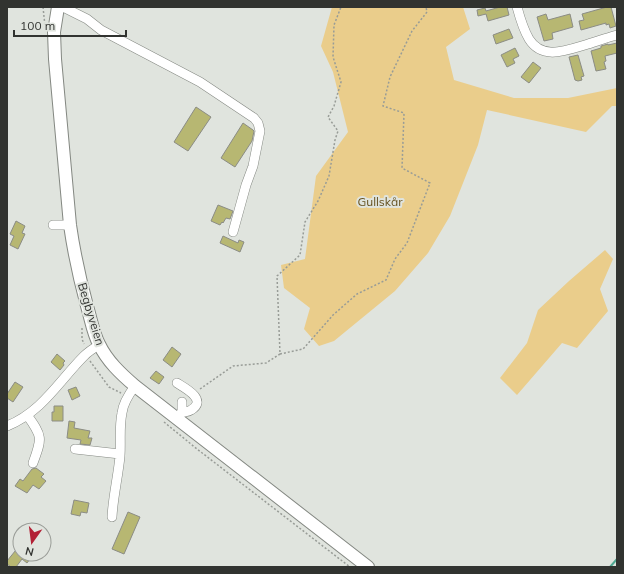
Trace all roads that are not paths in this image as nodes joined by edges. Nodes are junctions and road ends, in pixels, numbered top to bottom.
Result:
1 (58, 7) edge
2 (63, 7) edge
3 (517, 7) edge
4 (617, 35) edge
5 (52, 225) dead end
6 (70, 225) junction
7 (234, 232) dead end
8 (99, 345) junction
9 (177, 383) dead end
10 (135, 386) junction
11 (182, 402) dead end
12 (27, 415) junction
13 (179, 416) junction
14 (7, 426) edge
15 (75, 449) dead end
16 (120, 454) junction
17 (33, 463) dead end
18 (112, 517) dead end
19 (368, 567) edge

1 - 6 main road, Begbyveien
2 - 7 street
3 - 4 street
5 - 6 street
6 - 8 main road, Begbyveien
8 - 10 main road, Begbyveien
8 - 12 street
9 - 13 street
10 - 13 main road, Begbyveien
10 - 16 street
11 - 13 street
12 - 14 street
12 - 17 street
13 - 19 main road, Begbyveien
15 - 16 street
16 - 18 street

